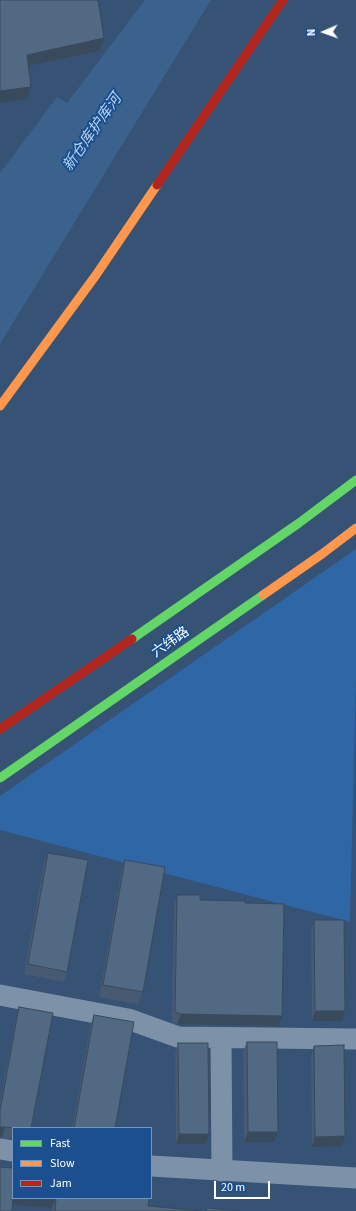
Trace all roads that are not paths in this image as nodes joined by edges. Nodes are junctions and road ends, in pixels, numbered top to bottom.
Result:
1 (283, 0) edge
2 (0, 406) edge
3 (356, 480) edge
4 (356, 528) edge
5 (0, 729) edge
6 (0, 778) edge
7 (0, 997) edge
8 (222, 1038) junction
9 (356, 1039) edge
10 (0, 1149) edge
11 (12, 1151) edge
12 (152, 1166) edge
13 (222, 1171) junction
14 (356, 1178) edge

1 - 2 main road
3 - 5 main road, 六纬路
4 - 6 main road, 六纬路
7 - 8 street
8 - 9 street
8 - 13 street
10 - 11 street
12 - 13 street
13 - 14 street

